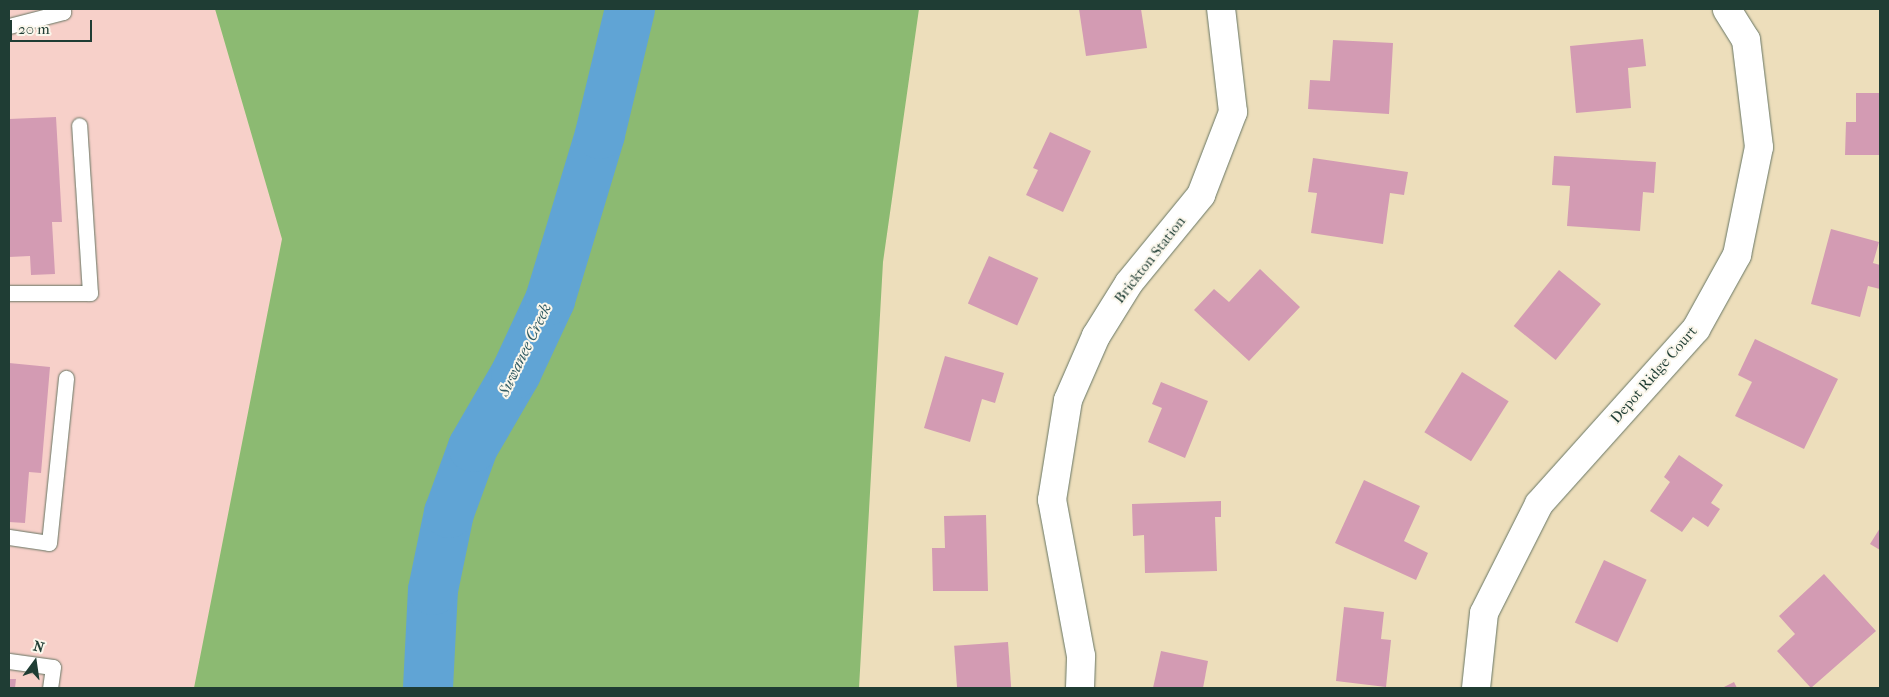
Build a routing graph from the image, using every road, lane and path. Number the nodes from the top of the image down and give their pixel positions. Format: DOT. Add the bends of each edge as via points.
graph roads {
  1 [pos="61,9"];
  2 [pos="1221,9"];
  3 [pos="1727,9"];
  4 [pos="9,26"];
  5 [pos="78,124"];
  6 [pos="9,293"];
  7 [pos="66,378"];
  8 [pos="9,537"];
  9 [pos="9,661"];
  10 [pos="50,688"];
  11 [pos="1080,688"];
  12 [pos="1476,688"];
  1 -- 4 [label="lane" via="63,12"];
  2 -- 11 [label="street, Brickton Station" via="1233,112 1205,186 1129,283 1096,336 1068,400 1052,500 1081,656"];
  3 -- 12 [label="street, Depot Ridge Court" via="1746,40 1759,147 1737,255 1696,329 1539,504 1484,613"];
  5 -- 6 [label="lane" via="90,293"];
  7 -- 8 [label="lane" via="49,542"];
  9 -- 10 [label="lane" via="53,667"];
}
